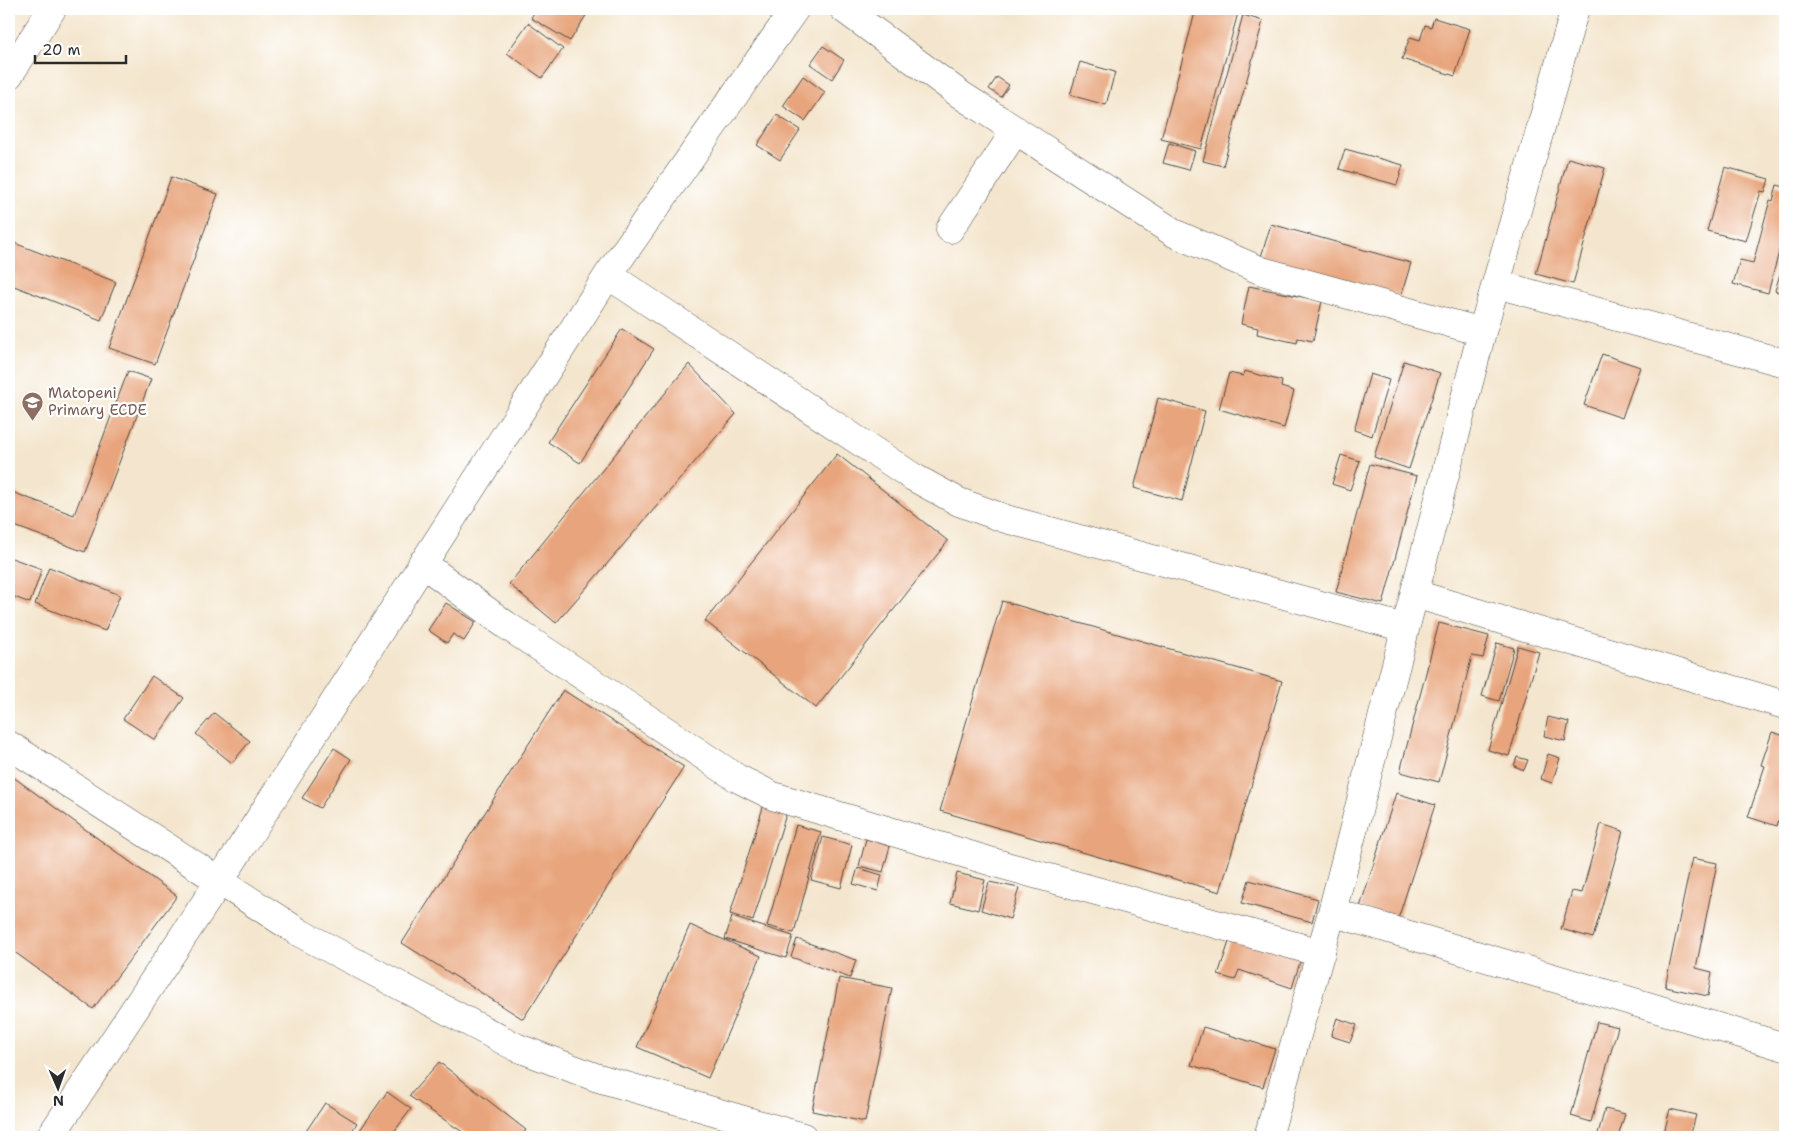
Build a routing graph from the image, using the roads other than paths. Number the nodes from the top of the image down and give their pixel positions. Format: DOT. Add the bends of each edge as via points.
graph roads {
  1 [pos="52,9"];
  2 [pos="795,9"];
  3 [pos="844,9"];
  4 [pos="1566,11"];
  5 [pos="9,75"];
  6 [pos="1016,130"];
  7 [pos="950,229"];
  8 [pos="608,275"];
  9 [pos="1496,284"];
  10 [pos="1482,332"];
  11 [pos="1785,362"];
  12 [pos="422,563"];
  13 [pos="1415,594"];
  14 [pos="1405,628"];
  15 [pos="1785,705"];
  16 [pos="9,745"];
  17 [pos="219,882"];
  18 [pos="1332,912"];
  19 [pos="1321,953"];
  20 [pos="1785,1047"];
  21 [pos="50,1137"];
  22 [pos="803,1137"];
  23 [pos="1268,1137"];
  1 -- 5 [label="street"];
  2 -- 8 [label="street"];
  3 -- 6 [label="street" via="961,95"];
  4 -- 9 [label="street"];
  6 -- 7 [label="street"];
  6 -- 10 [label="street" via="1176,234 1262,271"];
  8 -- 12 [label="street"];
  8 -- 14 [label="street" via="913,477 959,502 1006,519"];
  9 -- 10 [label="street"];
  9 -- 11 [label="street"];
  10 -- 13 [label="street"];
  12 -- 17 [label="street"];
  12 -- 19 [label="street" via="506,625 737,778 764,792 820,812 996,864"];
  13 -- 14 [label="street"];
  13 -- 15 [label="street"];
  14 -- 18 [label="street"];
  16 -- 17 [label="street"];
  17 -- 21 [label="street"];
  17 -- 22 [label="street" via="300,933 516,1047 595,1077"];
  18 -- 19 [label="street"];
  18 -- 20 [label="street"];
  19 -- 23 [label="street"];
}
